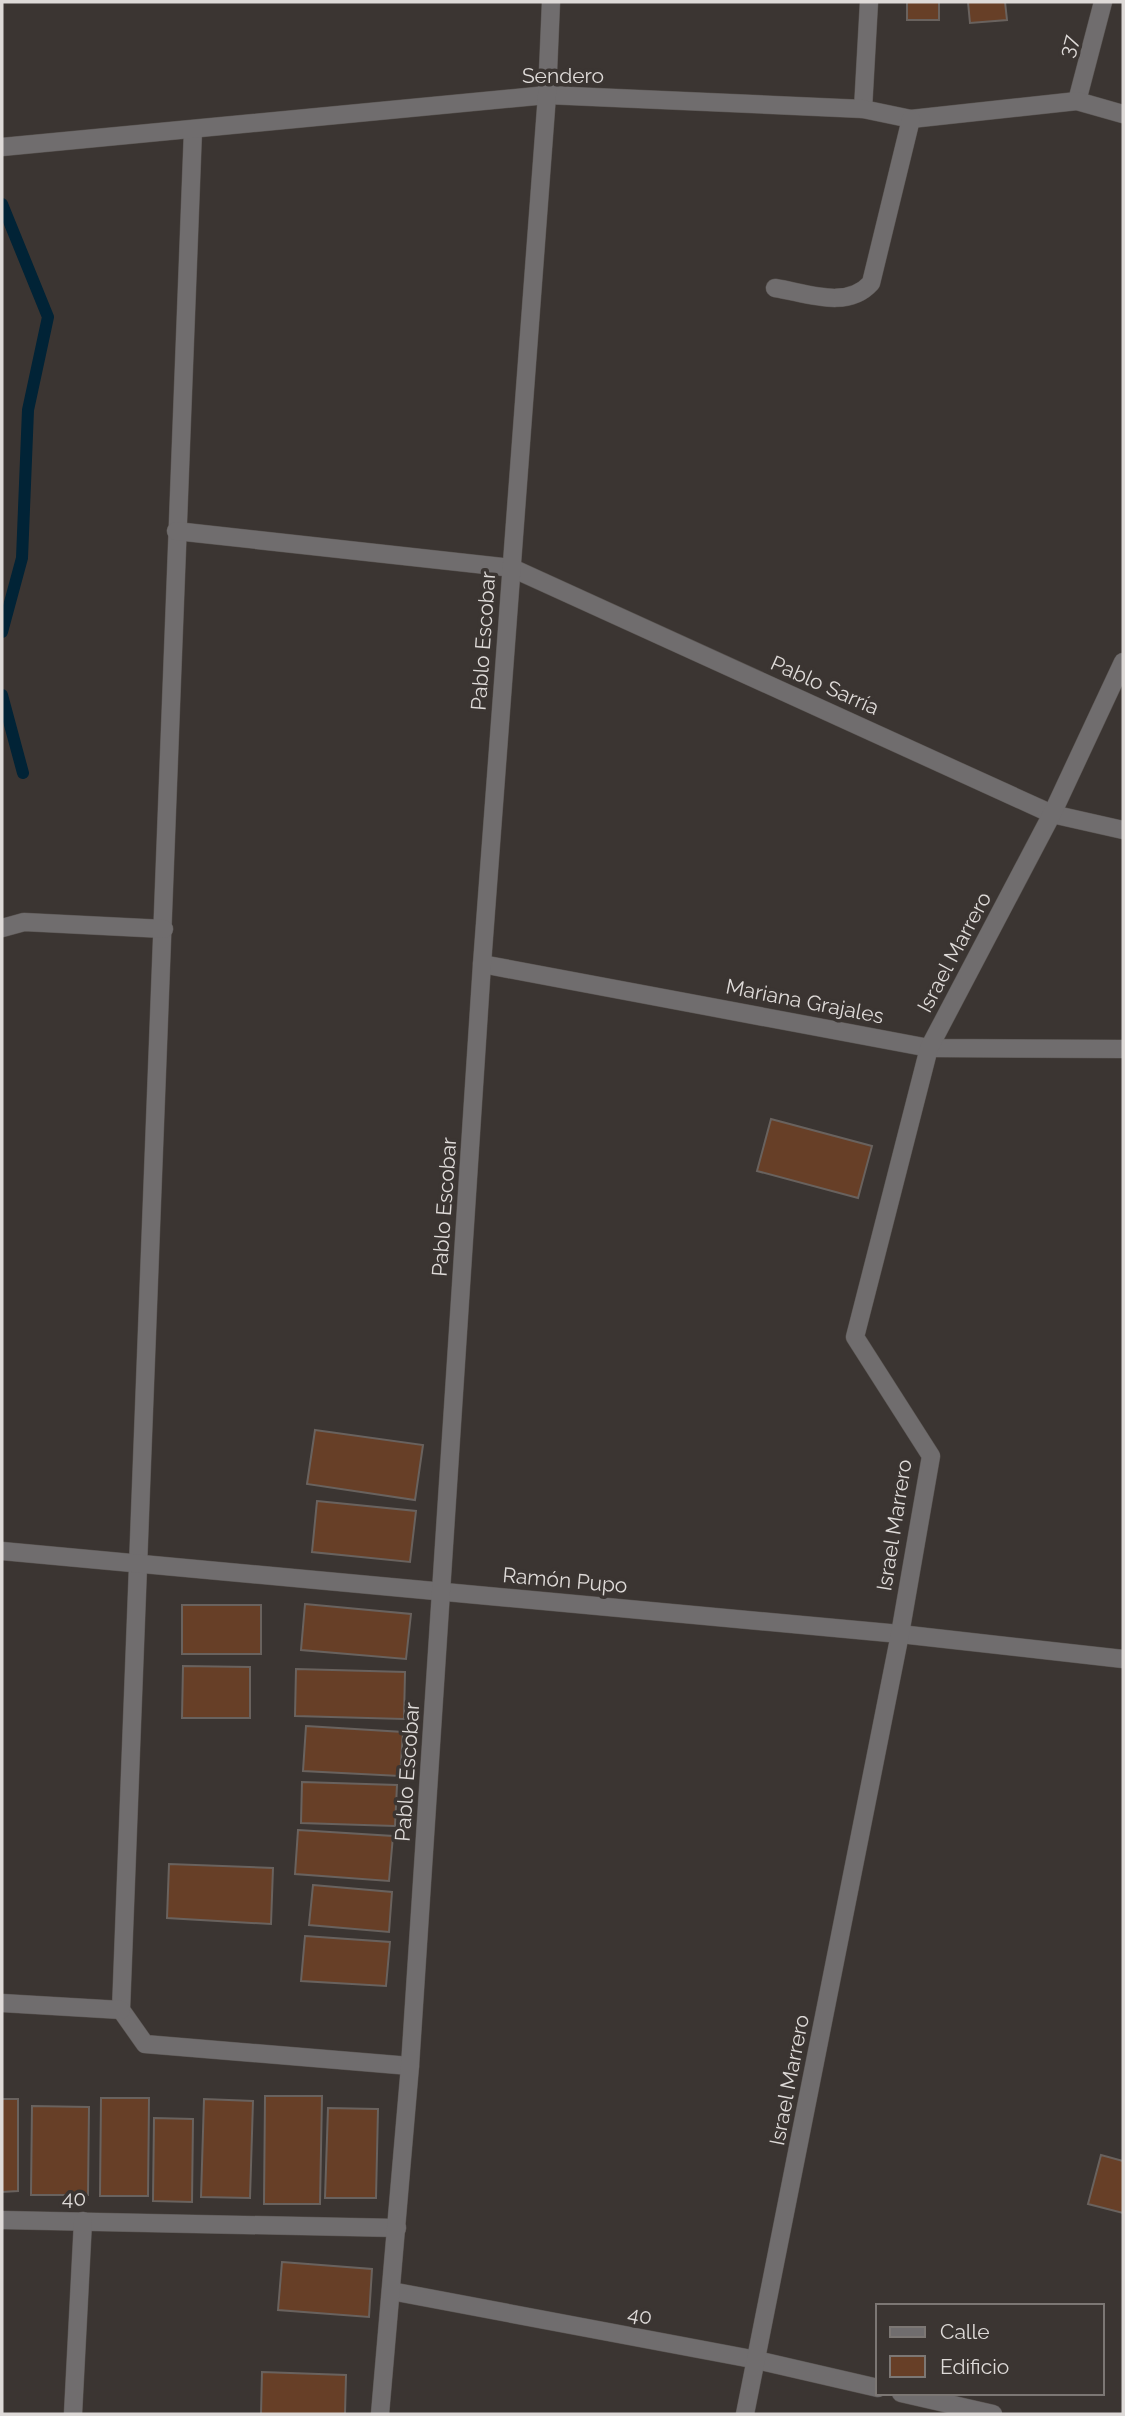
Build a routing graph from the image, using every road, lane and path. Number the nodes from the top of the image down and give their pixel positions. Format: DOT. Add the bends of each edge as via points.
graph roads {
  1 [pos="551,2"];
  2 [pos="869,2"];
  3 [pos="1102,2"];
  4 [pos="547,95"];
  5 [pos="1077,101"];
  6 [pos="863,109"];
  7 [pos="1123,114"];
  8 [pos="911,119"];
  9 [pos="193,130"];
  10 [pos="2,147"];
  11 [pos="775,288"];
  12 [pos="176,531"];
  13 [pos="512,568"];
  14 [pos="1123,662"];
  15 [pos="1052,814"];
  16 [pos="1123,830"];
  17 [pos="2,928"];
  18 [pos="164,929"];
  19 [pos="482,964"];
  20 [pos="929,1048"];
  21 [pos="1123,1049"];
  22 [pos="2,1551"];
  23 [pos="139,1562"];
  24 [pos="442,1591"];
  25 [pos="900,1634"];
  26 [pos="1123,1659"];
  27 [pos="2,2003"];
  28 [pos="121,2010"];
  29 [pos="410,2066"];
  30 [pos="2,2220"];
  31 [pos="83,2221"];
  32 [pos="397,2228"];
  33 [pos="391,2291"];
  34 [pos="757,2360"];
  35 [pos="876,2388"];
  36 [pos="910,2395"];
  37 [pos="73,2414"];
  38 [pos="380,2414"];
  39 [pos="745,2414"];
  40 [pos="993,2414"];
  1 -- 4 [label="street, Pablo Escobar"];
  2 -- 6 [label="street"];
  3 -- 5 [label="street, 37"];
  4 -- 6 [label="street, Sendero"];
  4 -- 9 [label="street, Sendero"];
  4 -- 13 [label="street, Pablo Escobar"];
  5 -- 7 [label="street, Sendero"];
  5 -- 8 [label="street, Sendero"];
  6 -- 8 [label="street, Sendero"];
  8 -- 11 [label="street" via="871,283 861,295 845,300"];
  9 -- 10 [label="street, Sendero"];
  9 -- 12 [label="street"];
  12 -- 13 [label="street, Pablo Sarría"];
  12 -- 18 [label="street"];
  13 -- 15 [label="street, Pablo Sarría"];
  13 -- 19 [label="street, Pablo Escobar"];
  14 -- 15 [label="street, Israel Marrero"];
  15 -- 16 [label="street, Pablo Sarría"];
  15 -- 20 [label="street, Israel Marrero"];
  17 -- 18 [label="street" via="24,922"];
  18 -- 23 [label="street"];
  19 -- 20 [label="street, Mariana Grajales"];
  19 -- 24 [label="street, Pablo Escobar"];
  20 -- 21 [label="street, Mariana Grajales"];
  20 -- 25 [label="street, Israel Marrero" via="855,1337 931,1456"];
  22 -- 23 [label="street, Ramón Pupo"];
  23 -- 24 [label="street, Ramón Pupo"];
  23 -- 28 [label="street"];
  24 -- 25 [label="street, Ramón Pupo"];
  24 -- 29 [label="street, Pablo Escobar"];
  25 -- 26 [label="street, Ramón Pupo"];
  25 -- 34 [label="street, Israel Marrero"];
  27 -- 28 [label="street"];
  28 -- 29 [label="street" via="145,2045"];
  29 -- 32 [label="street, Pablo Escobar"];
  30 -- 31 [label="street, 40"];
  31 -- 32 [label="street, 40"];
  31 -- 37 [label="street"];
  32 -- 33 [label="street, Pablo Escobar"];
  33 -- 34 [label="street, 40"];
  33 -- 38 [label="street, Pablo Escobar"];
  34 -- 35 [label="street, 40"];
  34 -- 39 [label="street, Israel Marrero"];
  36 -- 40 [label="street"];
}
